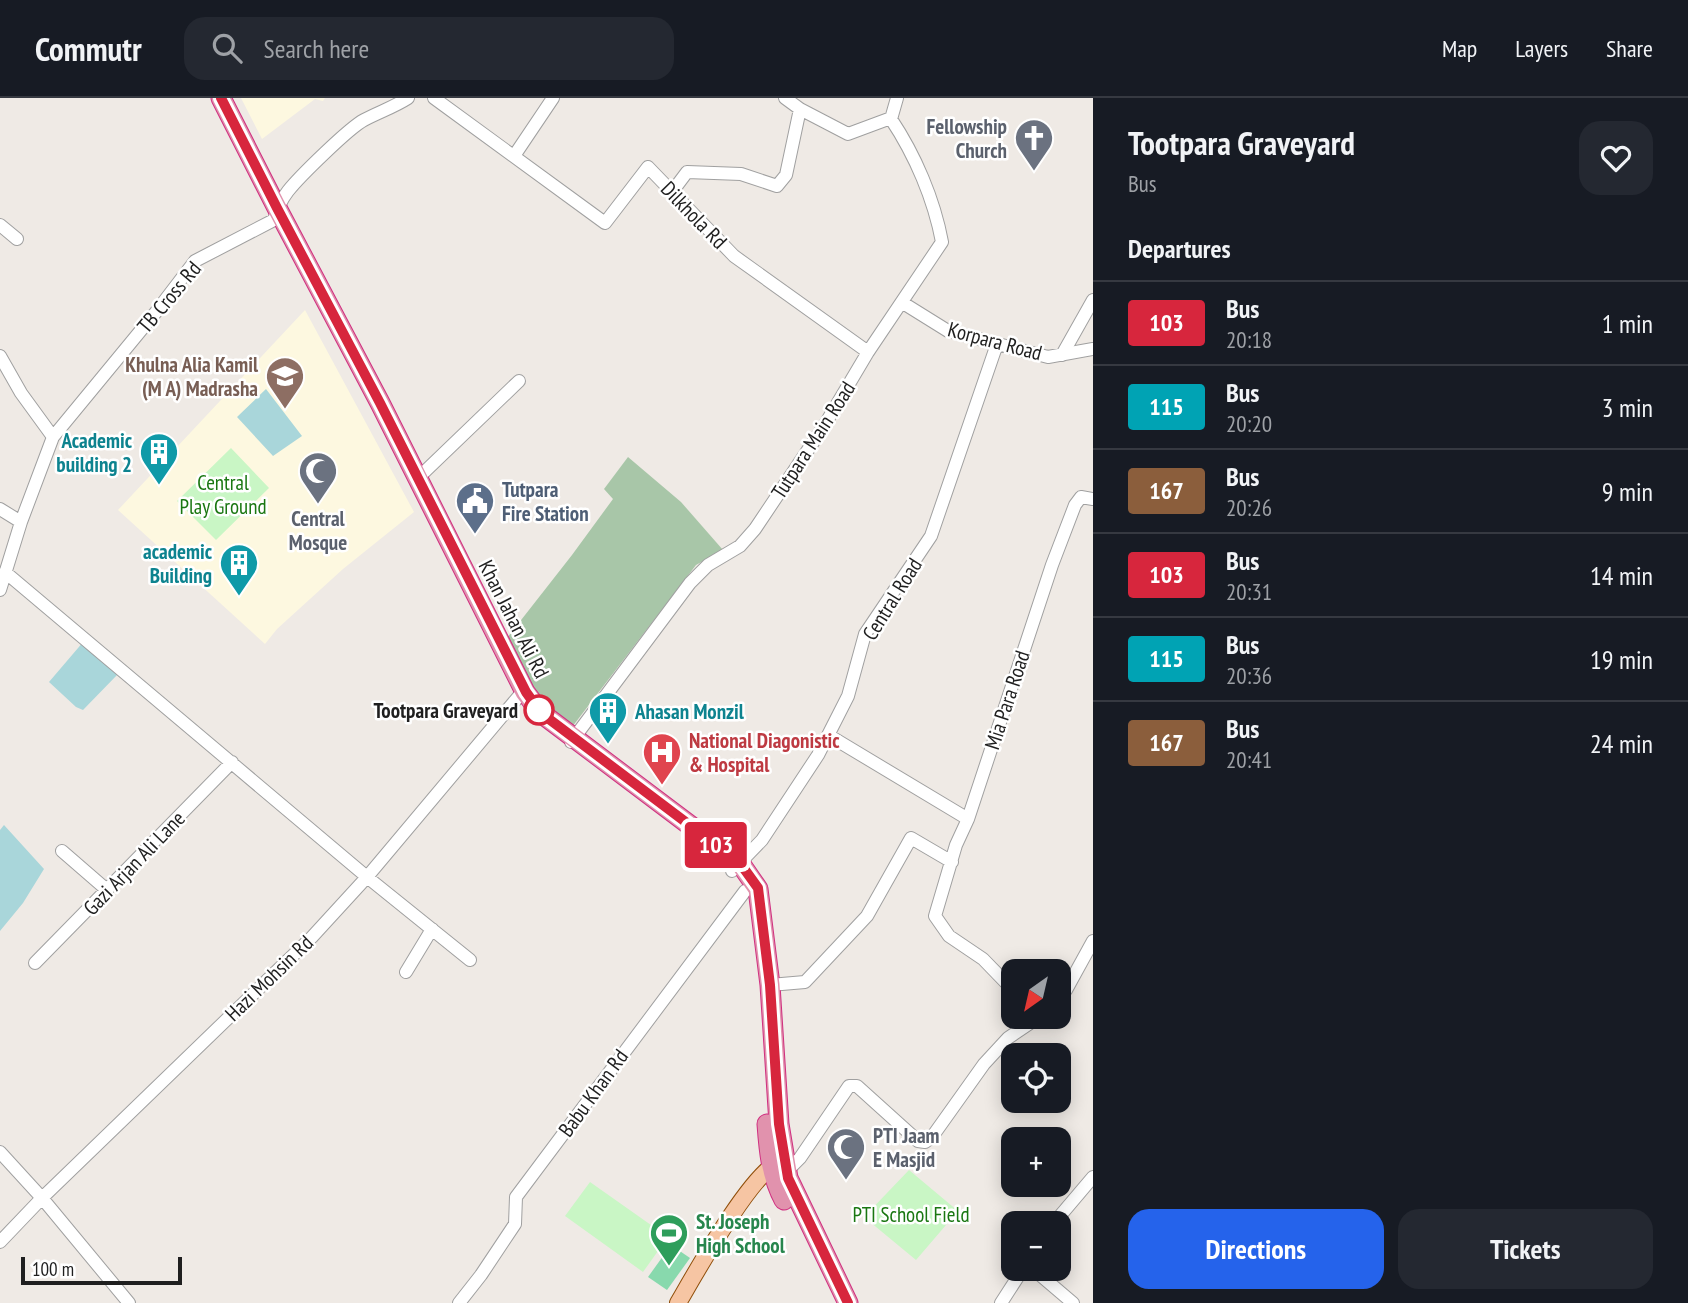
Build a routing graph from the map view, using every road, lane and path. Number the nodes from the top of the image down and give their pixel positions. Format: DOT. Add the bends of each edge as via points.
graph roads {
  1 [pos="211,98"];
  2 [pos="221,98"];
  3 [pos="408,98"];
  4 [pos="434,98"];
  5 [pos="553,98"];
  6 [pos="786,98"];
  7 [pos="897,98"];
  8 [pos="800,109"];
  9 [pos="891,118"];
  10 [pos="514,156"];
  11 [pos="672,192"];
  12 [pos="276,214"];
  13 [pos="0,225"];
  14 [pos="17,239"];
  15 [pos="1093,300"];
  16 [pos="902,303"];
  17 [pos="997,344"];
  18 [pos="1093,349"];
  19 [pos="868,352"];
  20 [pos="1062,355"];
  21 [pos="0,356"];
  22 [pos="519,382"];
  23 [pos="53,437"];
  24 [pos="417,479"];
  25 [pos="1093,499"];
  26 [pos="0,509"];
  27 [pos="21,522"];
  28 [pos="5,572"];
  29 [pos="0,590"];
  30 [pos="519,696"];
  31 [pos="828,735"];
  32 [pos="571,742"];
  33 [pos="232,762"];
  34 [pos="968,819"];
  35 [pos="62,852"];
  36 [pos="952,862"];
  37 [pos="736,867"];
  38 [pos="367,877"];
  39 [pos="107,890"];
  40 [pos="745,891"];
  41 [pos="432,929"];
  42 [pos="1093,940"];
  43 [pos="470,960"];
  44 [pos="35,963"];
  45 [pos="406,972"];
  46 [pos="1001,977"];
  47 [pos="1071,981"];
  48 [pos="770,985"];
  49 [pos="1021,1029"];
  50 [pos="0,1152"];
  51 [pos="780,1166"];
  52 [pos="1093,1177"];
  53 [pos="42,1198"];
  54 [pos="1064,1211"];
  55 [pos="0,1242"];
  56 [pos="1015,1281"];
  57 [pos="1047,1281"];
  58 [pos="129,1303"];
  59 [pos="459,1303"];
  60 [pos="678,1303"];
  61 [pos="838,1303"];
  62 [pos="848,1303"];
  63 [pos="1001,1303"];
  64 [pos="1073,1303"];
  1 -- 12 [label="highway, Khan Jahan Ali Rd"];
  2 -- 12 [label="highway, Khan Jahan Ali Rd"];
  3 -- 12 [label="street" via="362,121 289,190"];
  4 -- 10 [label="street, Dilkhola Rd"];
  5 -- 10 [label="street"];
  6 -- 8 [label="street"];
  7 -- 9 [label="street"];
  8 -- 9 [label="street" via="848,134"];
  8 -- 11 [label="street" via="786,175 777,186 741,174 687,172"];
  9 -- 16 [label="street, Tutpara Main Road" via="937,214 942,242"];
  10 -- 11 [label="street, Dilkhola Rd" via="605,223 648,167"];
  11 -- 19 [label="street, Dilkhola Rd" via="734,257"];
  12 -- 23 [label="street, TB Cross Rd" via="195,261"];
  12 -- 24 [label="highway, Khan Jahan Ali Rd"];
  12 -- 30 [label="highway, Khan Jahan Ali Rd"];
  13 -- 14 [label="street"];
  15 -- 20 [label="street"];
  16 -- 17 [label="street, Korpara Road" via="948,331"];
  16 -- 19 [label="street, Tutpara Main Road"];
  17 -- 20 [label="street, Korpara Road" via="1048,357"];
  17 -- 31 [label="street, Central Road" via="931,536 866,634 848,696"];
  18 -- 20 [label="street, Korpara Road"];
  19 -- 32 [label="street, Tutpara Main Road" via="755,529 740,547 708,565 690,583"];
  21 -- 23 [label="street"];
  22 -- 24 [label="street"];
  23 -- 27 [label="street, TB Cross Rd"];
  24 -- 32 [label="highway, Khan Jahan Ali Rd" via="526,692"];
  25 -- 34 [label="street, Mia Para Road" via="1081,497 1075,505"];
  26 -- 27 [label="street"];
  27 -- 28 [label="street, TB Cross Rd"];
  28 -- 29 [label="street, TB Cross Rd"];
  28 -- 33 [label="street"];
  30 -- 32 [label="highway, Khan Jahan Ali Rd" via="534,718"];
  30 -- 38 [label="street, Hazi Mohsin Rd"];
  31 -- 34 [label="street"];
  31 -- 37 [label="street, Central Road" via="762,840"];
  32 -- 37 [label="highway, Khan Jahan Ali Rd"];
  33 -- 38 [label="street"];
  33 -- 39 [label="street, Gazi Arjan Ali Lane"];
  34 -- 36 [label="street, Mia Para Road"];
  35 -- 39 [label="street"];
  36 -- 46 [label="street, Mia Para Road" via="935,916 949,936 984,959"];
  36 -- 48 [label="street" via="911,838 867,916 805,982"];
  37 -- 40 [label="highway, Khan Jahan Ali Rd"];
  37 -- 48 [label="highway, Khan Jahan Ali Rd" via="758,888"];
  38 -- 41 [label="street"];
  38 -- 53 [label="street, Hazi Mohsin Rd" via="312,937"];
  39 -- 44 [label="street, Gazi Arjan Ali Lane"];
  40 -- 51 [label="highway, Khan Jahan Ali Rd"];
  40 -- 59 [label="street, Babu Khan Rd" via="516,1197 515,1224"];
  41 -- 43 [label="street"];
  41 -- 45 [label="street"];
  42 -- 47 [label="street"];
  48 -- 51 [label="highway, Khan Jahan Ali Rd"];
  49 -- 51 [label="street" via="984,1064 925,1142 918,1141 856,1086 849,1086 800,1158"];
  50 -- 53 [label="street"];
  51 -- 60 [label="main road" via="725,1226"];
  51 -- 61 [label="highway, Khan Jahan Ali Rd" via="775,1183"];
  51 -- 62 [label="highway, Khan Jahan Ali Rd"];
  52 -- 54 [label="street"];
  53 -- 55 [label="street, Hazi Mohsin Rd"];
  53 -- 58 [label="street"];
  56 -- 63 [label="street"];
  57 -- 64 [label="street"];
}
